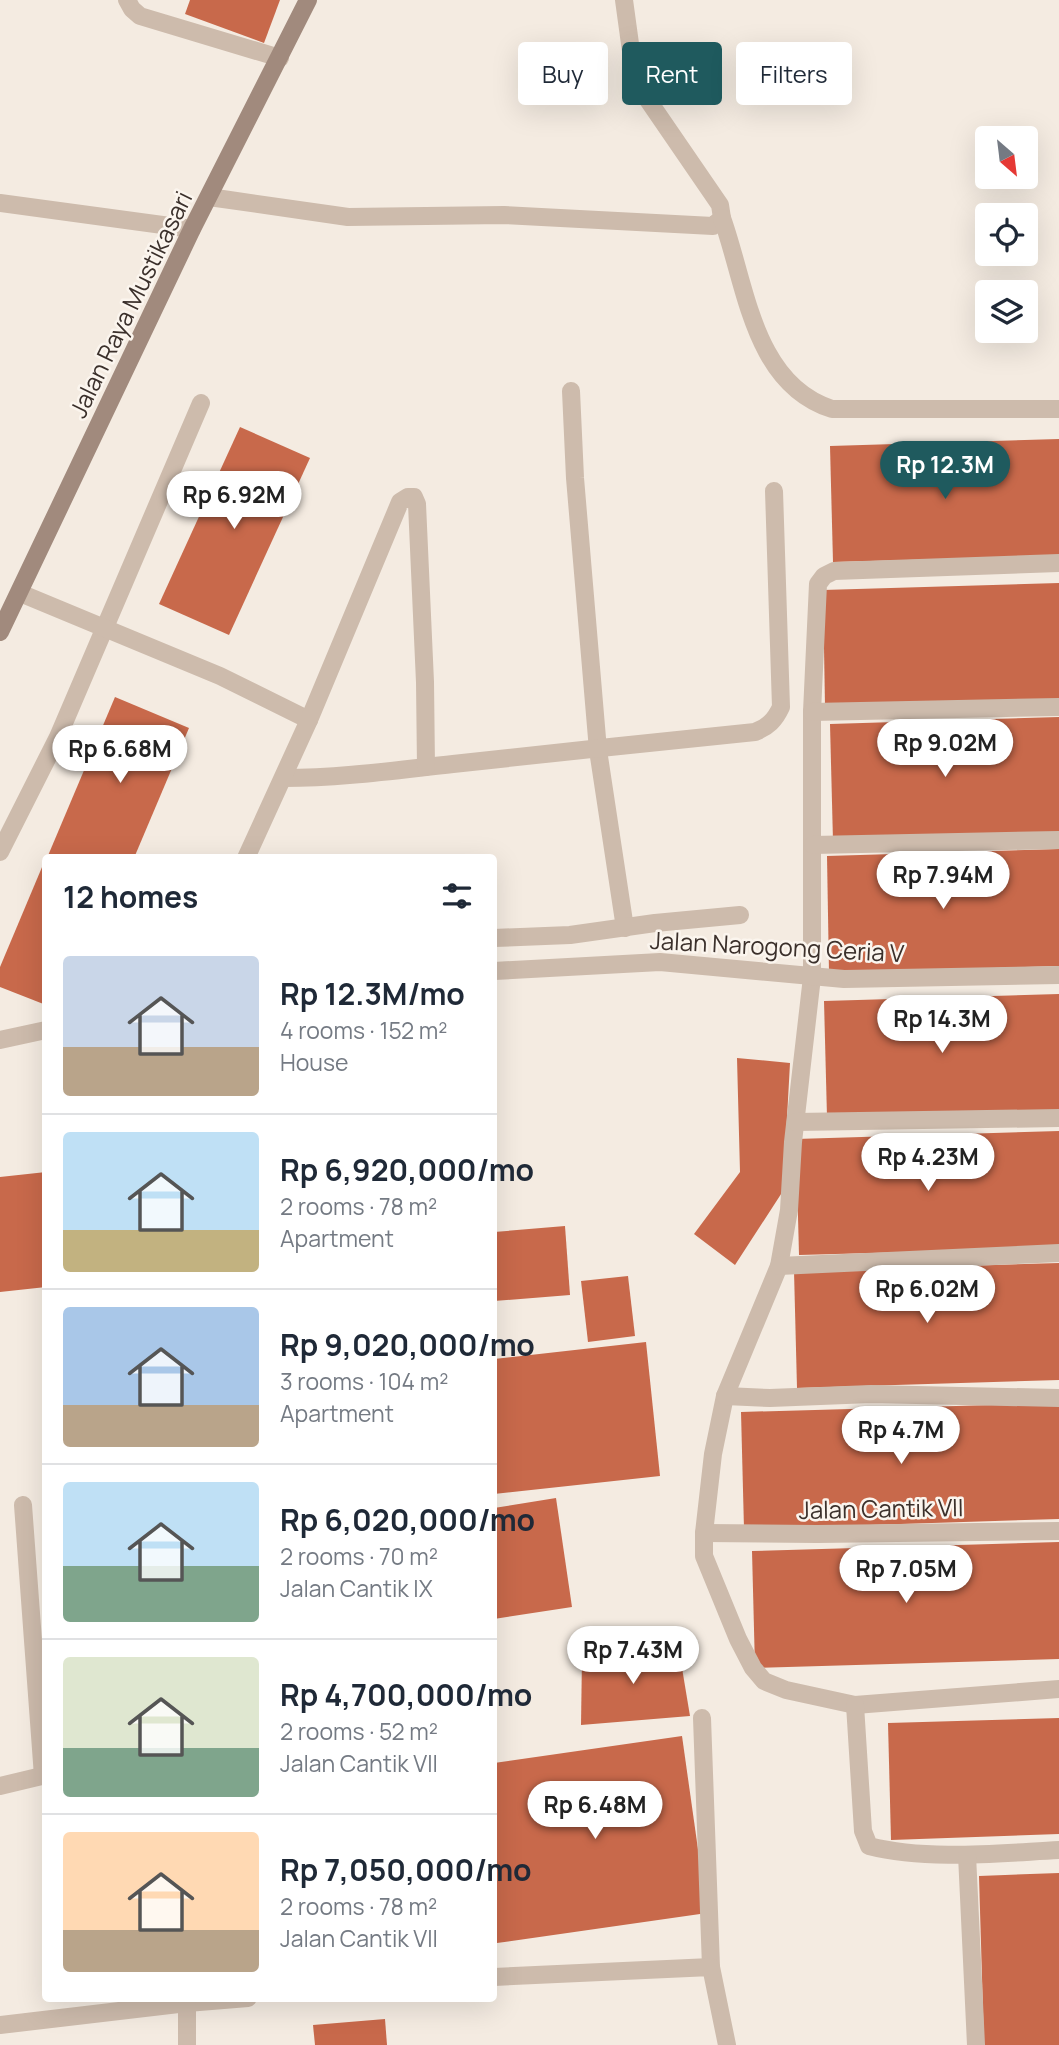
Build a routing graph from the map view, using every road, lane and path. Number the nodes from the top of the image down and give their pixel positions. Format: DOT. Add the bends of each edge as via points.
graph roads {
  1 [pos="127,0"];
  2 [pos="308,0"];
  3 [pos="624,0"];
  4 [pos="280,58"];
  5 [pos="209,197"];
  6 [pos="0,203"];
  7 [pos="722,218"];
  8 [pos="192,229"];
  9 [pos="571,391"];
  10 [pos="201,403"];
  11 [pos="1059,409"];
  12 [pos="774,491"];
  13 [pos="1059,563"];
  14 [pos="20,593"];
  15 [pos="104,628"];
  16 [pos="0,632"];
  17 [pos="1059,707"];
  18 [pos="812,712"];
  19 [pos="309,720"];
  20 [pos="598,750"];
  21 [pos="426,768"];
  22 [pos="284,778"];
  23 [pos="1059,840"];
  24 [pos="813,845"];
  25 [pos="0,852"];
  26 [pos="248,854"];
  27 [pos="740,915"];
  28 [pos="625,928"];
  29 [pos="497,938"];
  30 [pos="497,971"];
  31 [pos="1059,975"];
  32 [pos="812,977"];
  33 [pos="42,1031"];
  34 [pos="0,1040"];
  35 [pos="1059,1118"];
  36 [pos="796,1122"];
  37 [pos="1059,1252"];
  38 [pos="779,1266"];
  39 [pos="725,1396"];
  40 [pos="1059,1398"];
  41 [pos="23,1505"];
  42 [pos="1059,1531"];
  43 [pos="704,1533"];
  44 [pos="1059,1689"];
  45 [pos="855,1705"];
  46 [pos="702,1718"];
  47 [pos="42,1749"];
  48 [pos="42,1776"];
  49 [pos="0,1786"];
  50 [pos="1059,1850"];
  51 [pos="967,1855"];
  52 [pos="711,1966"];
  53 [pos="497,1977"];
  54 [pos="199,2002"];
  55 [pos="187,2003"];
  56 [pos="0,2025"];
  57 [pos="187,2045"];
  58 [pos="727,2045"];
  59 [pos="976,2045"];
  1 -- 4 [label="street" via="140,16"];
  2 -- 4 [label="main road, Jalan Raya Mustikasari"];
  3 -- 7 [label="street" via="631,51 648,100 720,205"];
  4 -- 5 [label="main road, Jalan Raya Mustikasari"];
  5 -- 7 [label="street" via="348,217 504,215 713,226"];
  5 -- 8 [label="main road, Jalan Raya Mustikasari"];
  6 -- 8 [label="street"];
  7 -- 11 [label="street" via="766,353 791,385 820,405 832,409"];
  8 -- 14 [label="main road, Jalan Raya Mustikasari"];
  9 -- 20 [label="street"];
  10 -- 15 [label="street"];
  12 -- 20 [label="street" via="778,715 755,732"];
  13 -- 18 [label="street" via="828,573 818,584"];
  14 -- 15 [label="street"];
  14 -- 16 [label="main road, Jalan Raya Mustikasari"];
  15 -- 19 [label="street" via="220,676"];
  15 -- 25 [label="street" via="58,737"];
  17 -- 18 [label="street"];
  18 -- 24 [label="street"];
  19 -- 21 [label="street" via="400,502 414,498"];
  19 -- 22 [label="street"];
  20 -- 21 [label="street"];
  20 -- 28 [label="street"];
  21 -- 22 [label="street"];
  22 -- 26 [label="street"];
  23 -- 24 [label="street"];
  24 -- 32 [label="street"];
  27 -- 28 [label="street"];
  28 -- 29 [label="street"];
  30 -- 32 [label="street, Jalan Narogong Ceria V" via="660,962"];
  31 -- 32 [label="street, Jalan Narogong Ceria V"];
  32 -- 36 [label="street"];
  33 -- 34 [label="street"];
  35 -- 36 [label="street"];
  36 -- 38 [label="street"];
  37 -- 38 [label="street"];
  38 -- 39 [label="street"];
  39 -- 40 [label="street"];
  39 -- 43 [label="street"];
  41 -- 47 [label="street"];
  42 -- 43 [label="street, Jalan Cantik VII"];
  43 -- 45 [label="street" via="704,1556 738,1639 764,1681"];
  44 -- 45 [label="street"];
  45 -- 51 [label="street" via="863,1831 869,1846 885,1851"];
  46 -- 52 [label="street"];
  48 -- 49 [label="street"];
  50 -- 51 [label="street"];
  51 -- 59 [label="street"];
  52 -- 53 [label="street"];
  52 -- 58 [label="street"];
  54 -- 55 [label="street"];
  55 -- 56 [label="street"];
  55 -- 57 [label="street"];
}
